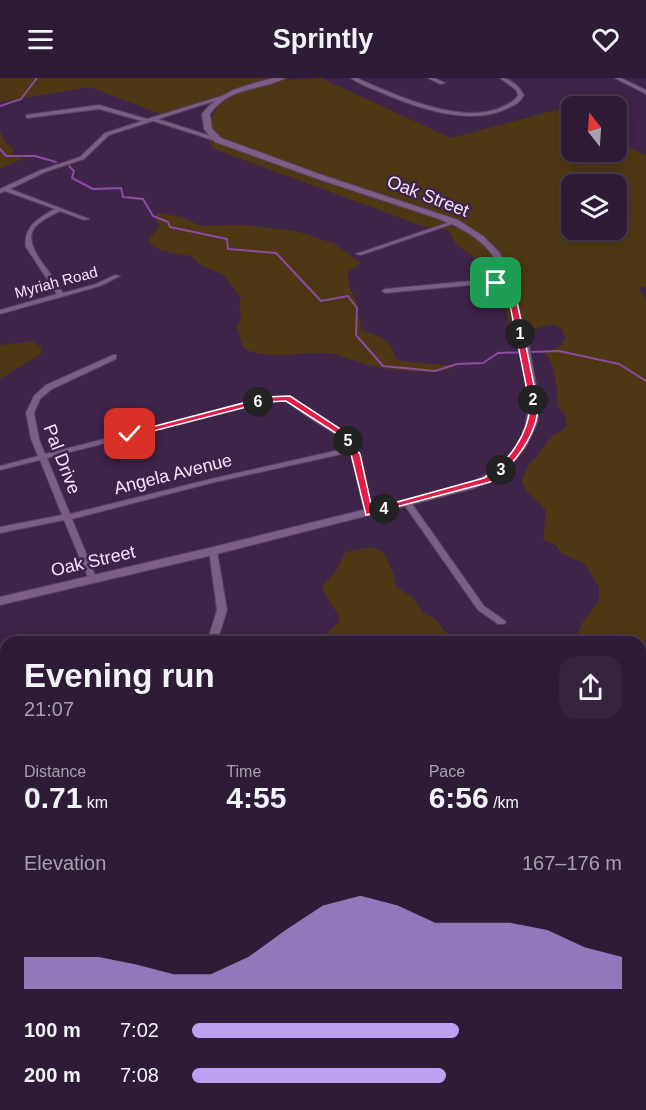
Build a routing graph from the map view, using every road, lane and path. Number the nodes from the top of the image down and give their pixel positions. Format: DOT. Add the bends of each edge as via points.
graph roads {
  1 [pos="282,78"];
  2 [pos="353,78"];
  3 [pos="430,78"];
  4 [pos="502,78"];
  5 [pos="617,78"];
  6 [pos="435,86"];
  7 [pos="644,90"];
  8 [pos="224,97"];
  9 [pos="28,116"];
  10 [pos="153,118"];
  11 [pos="146,120"];
  12 [pos="218,140"];
  13 [pos="3,190"];
  14 [pos="60,209"];
  15 [pos="86,219"];
  16 [pos="455,222"];
  17 [pos="359,254"];
  18 [pos="117,276"];
  19 [pos="509,282"];
  20 [pos="385,291"];
  21 [pos="61,295"];
  22 [pos="0,312"];
  23 [pos="113,357"];
  24 [pos="353,449"];
  25 [pos="43,456"];
  26 [pos="0,468"];
  27 [pos="407,503"];
  28 [pos="369,513"];
  29 [pos="68,517"];
  30 [pos="0,530"];
  31 [pos="213,551"];
  32 [pos="93,580"];
  33 [pos="0,601"];
  34 [pos="501,622"];
  35 [pos="214,636"];
  1 -- 8 [label="street"];
  2 -- 4 [label="street" via="402,100 472,114 500,110 519,101 519,91"];
  3 -- 6 [label="street" via="442,83"];
  5 -- 7 [label="street"];
  8 -- 10 [label="street"];
  8 -- 12 [label="street" via="206,114 208,129"];
  9 -- 11 [label="street" via="99,107"];
  10 -- 11 [label="street"];
  10 -- 12 [label="street"];
  11 -- 13 [label="street" via="107,134 78,160"];
  12 -- 16 [label="street, Oak Street"];
  13 -- 14 [label="street"];
  14 -- 15 [label="street"];
  14 -- 21 [label="street" via="34,226 28,241"];
  16 -- 17 [label="street"];
  16 -- 19 [label="street, Oak Street" via="493,250"];
  18 -- 21 [label="street, Myriah Road" via="106,283"];
  19 -- 20 [label="street"];
  19 -- 27 [label="street, Oak Street" via="534,405 529,432 500,471 487,480"];
  21 -- 22 [label="street, Myriah Road"];
  23 -- 25 [label="street, Pal Drive" via="58,382 37,398 30,419"];
  24 -- 25 [label="street" via="339,432 284,398"];
  24 -- 28 [label="street"];
  24 -- 29 [label="street, Angela Avenue"];
  25 -- 26 [label="street"];
  25 -- 29 [label="street, Pal Drive"];
  27 -- 28 [label="street, Oak Street"];
  27 -- 34 [label="street" via="481,608"];
  28 -- 31 [label="street, Oak Street"];
  29 -- 30 [label="street, Angela Avenue"];
  29 -- 32 [label="street, Pal Drive"];
  31 -- 32 [label="street, Oak Street"];
  31 -- 35 [label="street" via="222,610"];
  32 -- 33 [label="street, Oak Street"];
}
